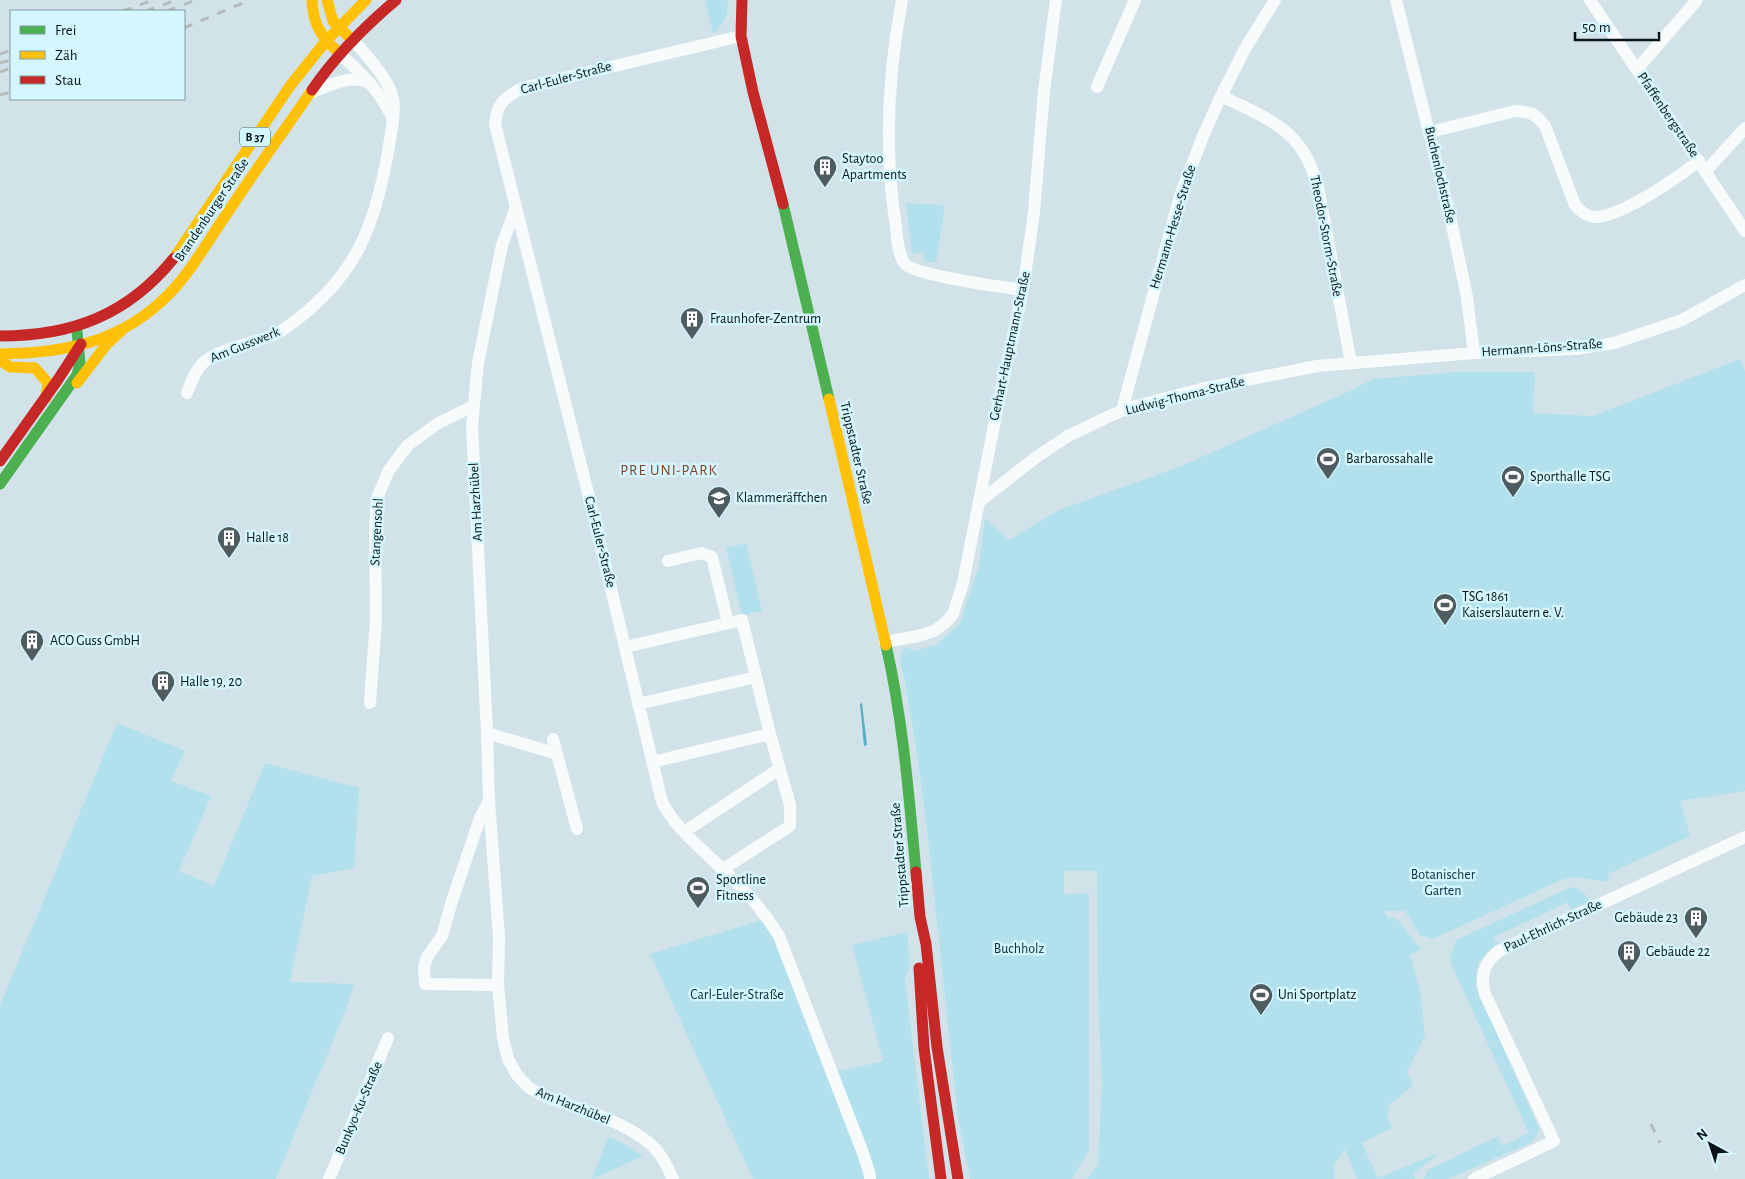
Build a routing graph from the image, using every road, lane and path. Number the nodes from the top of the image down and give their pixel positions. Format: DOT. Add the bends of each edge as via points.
graph roads {
  1 [pos="312,0"];
  2 [pos="327,0"];
  3 [pos="366,0"];
  4 [pos="396,0"];
  5 [pos="742,0"];
  6 [pos="902,0"];
  7 [pos="1056,0"];
  8 [pos="1135,0"];
  9 [pos="1275,0"];
  10 [pos="1396,0"];
  11 [pos="1590,0"];
  12 [pos="1697,0"];
  13 [pos="338,28"];
  14 [pos="741,36"];
  15 [pos="353,40"];
  16 [pos="326,42"];
  17 [pos="340,54"];
  18 [pos="1637,69"];
  19 [pos="1097,87"];
  20 [pos="375,88"];
  21 [pos="310,93"];
  22 [pos="1221,96"];
  23 [pos="392,118"];
  24 [pos="1745,128"];
  25 [pos="1430,132"];
  26 [pos="1702,166"];
  27 [pos="516,207"];
  28 [pos="1745,231"];
  29 [pos="1745,285"];
  30 [pos="1023,290"];
  31 [pos="103,317"];
  32 [pos="77,328"];
  33 [pos="121,331"];
  34 [pos="0,336"];
  35 [pos="79,346"];
  36 [pos="1474,353"];
  37 [pos="0,354"];
  38 [pos="1416,357"];
  39 [pos="0,360"];
  40 [pos="1351,363"];
  41 [pos="187,393"];
  42 [pos="46,398"];
  43 [pos="473,406"];
  44 [pos="55,408"];
  45 [pos="1122,410"];
  46 [pos="0,461"];
  47 [pos="0,484"];
  48 [pos="979,502"];
  49 [pos="668,561"];
  50 [pos="728,623"];
  51 [pos="885,642"];
  52 [pos="625,647"];
  53 [pos="756,677"];
  54 [pos="370,703"];
  55 [pos="638,704"];
  56 [pos="488,733"];
  57 [pos="770,734"];
  58 [pos="553,738"];
  59 [pos="557,754"];
  60 [pos="652,762"];
  61 [pos="779,769"];
  62 [pos="489,801"];
  63 [pos="577,829"];
  64 [pos="684,832"];
  65 [pos="1745,837"];
  66 [pos="723,869"];
  67 [pos="920,917"];
  68 [pos="498,985"];
  69 [pos="388,1038"];
  70 [pos="329,1179"];
  71 [pos="673,1179"];
  72 [pos="870,1179"];
  73 [pos="941,1179"];
  74 [pos="958,1179"];
  75 [pos="1474,1179"];
  1 -- 16 [label="main road" via="315,23"];
  2 -- 13 [label="main road"];
  3 -- 13 [label="main road, Brandenburger Straße / B 37"];
  4 -- 15 [label="main road, Brandenburger Straße / B 37"];
  5 -- 14 [label="main road, Trippstadter Straße"];
  6 -- 30 [label="street" via="893,52 889,106 892,208 905,263 939,276"];
  7 -- 30 [label="street, Gerhart-Hauptmann-Straße"];
  8 -- 19 [label="street"];
  9 -- 22 [label="street, Hermann-Hesse-Straße"];
  10 -- 25 [label="street, Buchenlochstraße"];
  11 -- 18 [label="street, Pfaffenbergstraße"];
  12 -- 18 [label="street"];
  13 -- 15 [label="main road"];
  13 -- 16 [label="main road, Brandenburger Straße / B 37"];
  14 -- 27 [label="street, Carl-Euler-Straße" via="560,78 522,88 507,96 496,113 495,124"];
  14 -- 51 [label="main road, Trippstadter Straße" via="779,185"];
  15 -- 17 [label="main road, Brandenburger Straße / B 37"];
  15 -- 23 [label="street, Am Gusswerk" via="388,86 394,103"];
  16 -- 17 [label="main road"];
  16 -- 31 [label="main road, Brandenburger Straße / B 37" via="170,262 126,304"];
  17 -- 20 [label="street"];
  17 -- 21 [label="main road, Brandenburger Straße / B 37"];
  18 -- 26 [label="street, Pfaffenbergstraße"];
  20 -- 21 [label="street" via="355,79"];
  20 -- 23 [label="street"];
  21 -- 33 [label="main road, Brandenburger Straße / B 37" via="182,281 164,299"];
  22 -- 40 [label="street, Theodor-Storm-Straße" via="1277,124 1298,145 1315,173"];
  22 -- 45 [label="street, Hermann-Hesse-Straße" via="1180,196"];
  23 -- 41 [label="street, Am Gusswerk" via="374,214 345,273 324,297 285,329 203,363"];
  24 -- 26 [label="street"];
  25 -- 26 [label="street" via="1515,111 1536,115 1545,126 1575,205 1581,212 1595,217 1634,203"];
  25 -- 36 [label="street, Buchenlochstraße" via="1465,288"];
  26 -- 28 [label="street, Pfaffenbergstraße"];
  27 -- 43 [label="street, Am Harzhübel" via="497,267"];
  27 -- 52 [label="street, Carl-Euler-Straße"];
  29 -- 36 [label="street, Hermann-Löns-Straße" via="1682,320 1614,343 1576,349"];
  30 -- 48 [label="street, Gerhart-Hauptmann-Straße"];
  31 -- 32 [label="main road, Brandenburger Straße / B 37"];
  31 -- 35 [label="main road"];
  32 -- 34 [label="main road, Brandenburger Straße / B 37" via="46,334"];
  32 -- 35 [label="main road"];
  33 -- 35 [label="main road, Brandenburger Straße / B 37"];
  33 -- 44 [label="main road"];
  35 -- 37 [label="main road, Brandenburger Straße / B 37" via="32,354"];
  35 -- 42 [label="main road"];
  35 -- 44 [label="main road" via="77,375"];
  36 -- 38 [label="street, Hermann-Löns-Straße"];
  38 -- 40 [label="street, Ludwig-Thoma-Straße"];
  39 -- 42 [label="main road" via="10,367 35,368 48,383"];
  40 -- 45 [label="street, Ludwig-Thoma-Straße" via="1317,366 1201,389"];
  42 -- 46 [label="main road"];
  43 -- 54 [label="street, Stangensohl" via="437,424 408,445 389,470 377,498 376,620"];
  43 -- 56 [label="street, Am Harzhübel"];
  44 -- 47 [label="main road"];
  45 -- 48 [label="street, Ludwig-Thoma-Straße" via="1068,436"];
  48 -- 51 [label="street, Gerhart-Hauptmann-Straße" via="963,583 953,614 934,631"];
  49 -- 50 [label="street" via="701,553 712,557"];
  50 -- 52 [label="street"];
  50 -- 53 [label="street" via="742,620"];
  51 -- 67 [label="main road, Trippstadter Straße" via="900,712"];
  52 -- 55 [label="street, Carl-Euler-Straße"];
  53 -- 55 [label="street"];
  53 -- 57 [label="street"];
  55 -- 60 [label="street, Carl-Euler-Straße"];
  56 -- 59 [label="street"];
  56 -- 62 [label="street, Am Harzhübel"];
  57 -- 60 [label="street"];
  57 -- 61 [label="street"];
  58 -- 59 [label="street"];
  59 -- 63 [label="street"];
  60 -- 64 [label="street, Carl-Euler-Straße" via="662,802"];
  61 -- 64 [label="street"];
  61 -- 66 [label="street" via="790,806 790,826"];
  62 -- 68 [label="street, Am Harzhübel" via="499,937"];
  62 -- 68 [label="street, Am Harzhübel" via="480,818 442,936 427,956 424,967 425,984"];
  64 -- 66 [label="street, Carl-Euler-Straße"];
  65 -- 75 [label="street, Paul-Ehrlich-Straße" via="1499,951 1486,963 1482,978 1485,994 1554,1142"];
  66 -- 72 [label="street, Carl-Euler-Straße" via="750,896 778,936 863,1153"];
  67 -- 73 [label="main road, Trippstadter Straße" via="920,1011"];
  67 -- 74 [label="main road, Trippstadter Straße"];
  68 -- 71 [label="street, Am Harzhübel" via="503,1038 508,1059 517,1075 541,1095 631,1130 658,1152"];
  69 -- 70 [label="street, Bunkyo-Ku-Straße"];
}
